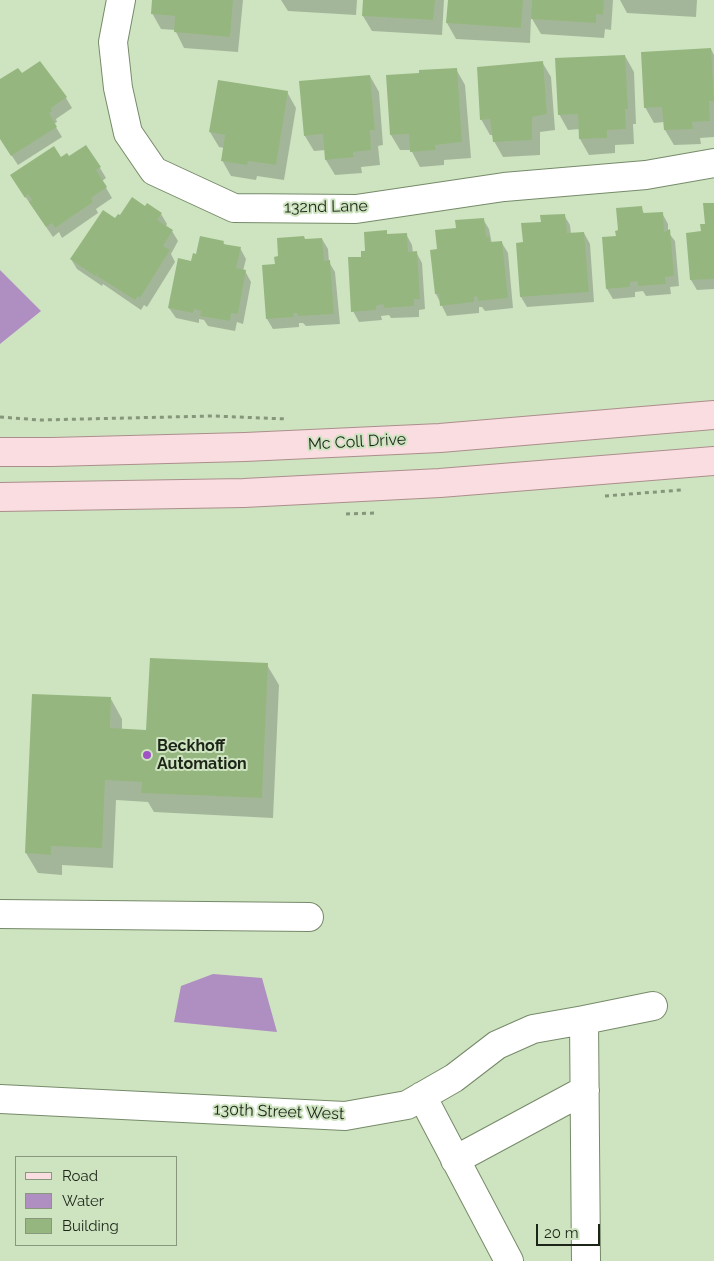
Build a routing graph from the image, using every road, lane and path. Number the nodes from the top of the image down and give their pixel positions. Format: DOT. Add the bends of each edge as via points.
graph roads {
  1 [pos="121,0"];
  2 [pos="714,163"];
  3 [pos="714,415"];
  4 [pos="0,417"];
  5 [pos="289,419"];
  6 [pos="0,452"];
  7 [pos="714,461"];
  8 [pos="0,497"];
  9 [pos="0,914"];
  10 [pos="309,917"];
  11 [pos="653,1006"];
  12 [pos="584,1020"];
  13 [pos="585,1090"];
  14 [pos="422,1096"];
  15 [pos="0,1099"];
  16 [pos="455,1160"];
  17 [pos="509,1261"];
  18 [pos="586,1261"];
  1 -- 2 [label="street, 132nd Lane" via="113,42 118,88 128,133 154,171 234,208 356,209 504,187 646,175"];
  3 -- 6 [label="main road, Mc Coll Drive" via="440,438 245,448"];
  4 -- 5 [label="path" via="40,420 213,416"];
  7 -- 8 [label="main road" via="459,481 244,493"];
  9 -- 10 [label="street"];
  11 -- 12 [label="street, 130th Street West"];
  12 -- 13 [label="street"];
  12 -- 14 [label="street, 130th Street West" via="533,1029 506,1041"];
  13 -- 16 [label="street"];
  13 -- 18 [label="street"];
  14 -- 15 [label="street, 130th Street West" via="407,1105 345,1116"];
  14 -- 16 [label="street"];
  16 -- 17 [label="street"];
}
